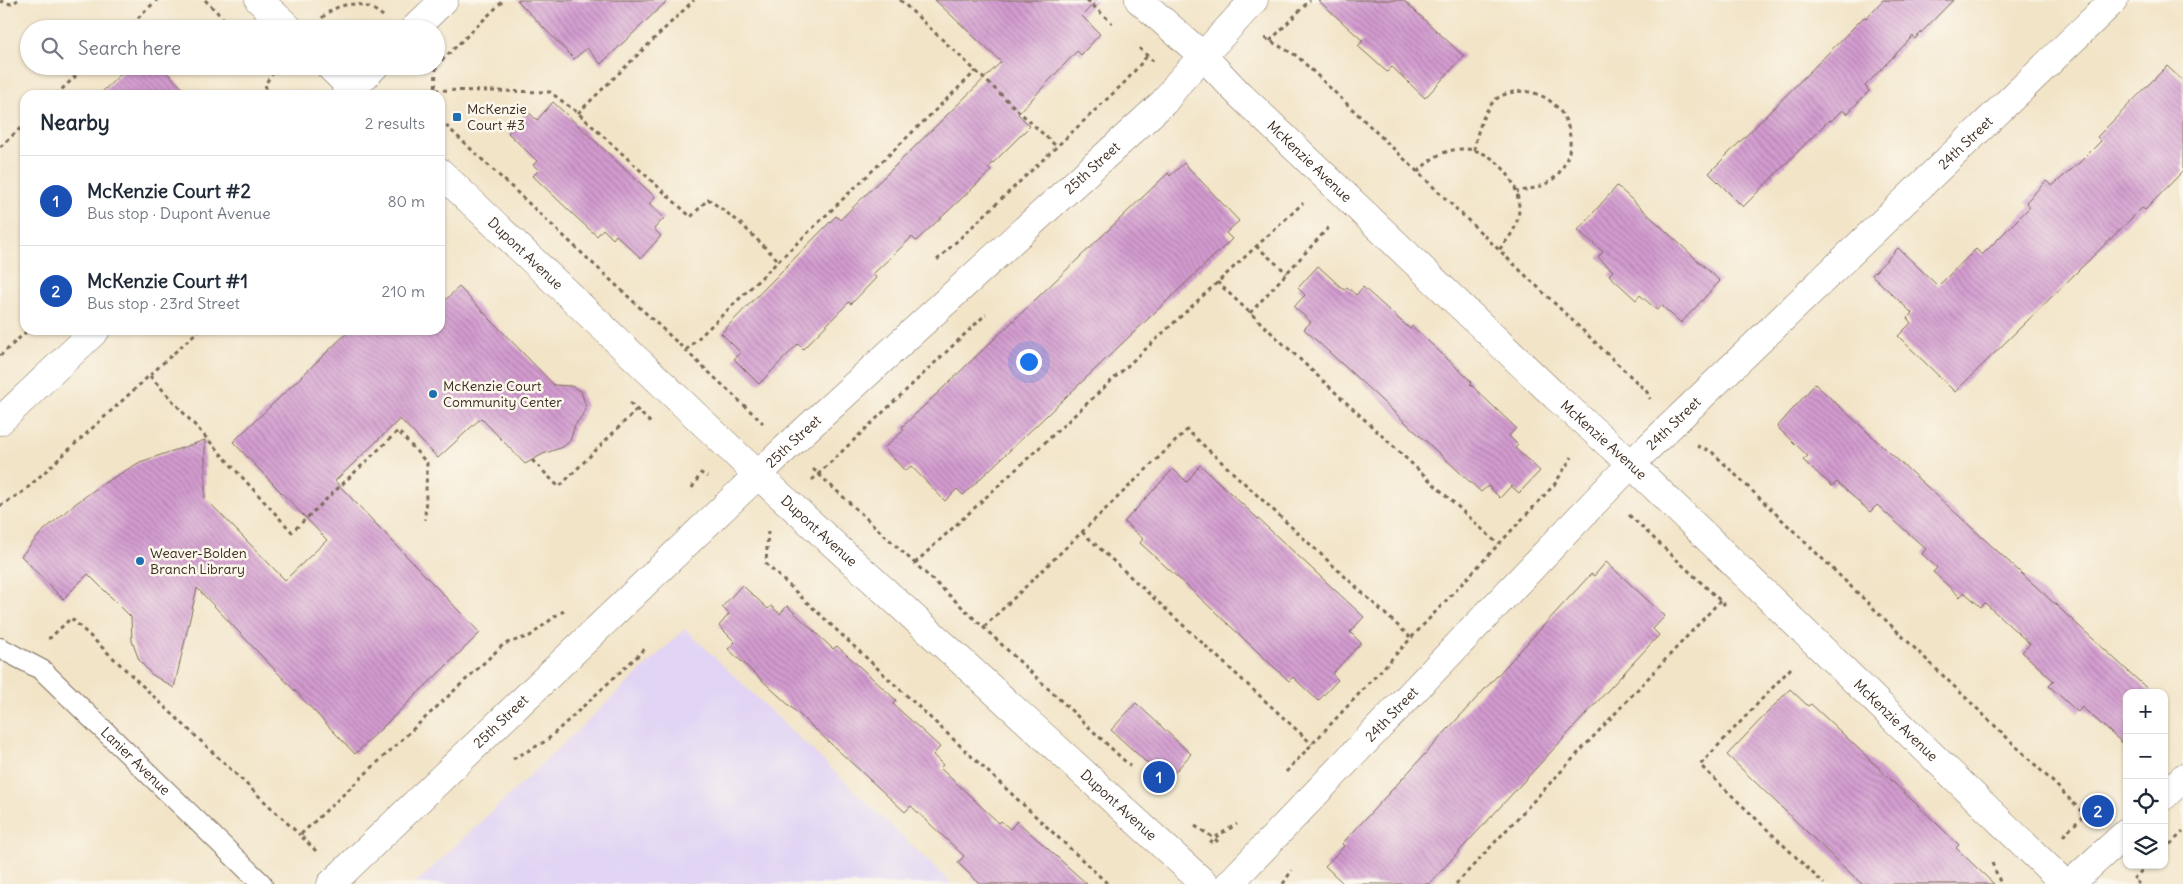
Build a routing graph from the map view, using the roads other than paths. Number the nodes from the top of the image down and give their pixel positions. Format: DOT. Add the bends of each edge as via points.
graph roads {
  1 [pos="259,0"];
  2 [pos="444,0"];
  3 [pos="1139,0"];
  4 [pos="1254,0"];
  5 [pos="2114,0"];
  6 [pos="280,20"];
  7 [pos="412,20"];
  8 [pos="1203,56"];
  9 [pos="337,75"];
  10 [pos="367,75"];
  11 [pos="349,90"];
  12 [pos="355,90"];
  13 [pos="445,177"];
  14 [pos="91,335"];
  15 [pos="0,422"];
  16 [pos="1631,464"];
  17 [pos="758,475"];
  18 [pos="0,648"];
  19 [pos="2123,836"];
  20 [pos="1237,876"];
  21 [pos="1198,877"];
  22 [pos="262,884"];
  23 [pos="331,884"];
  24 [pos="2065,884"];
  25 [pos="2070,884"];
  1 -- 6 [label="street"];
  2 -- 7 [label="street"];
  3 -- 8 [label="street, McKenzie Avenue"];
  4 -- 8 [label="street, 25th Street"];
  5 -- 16 [label="street, 24th Street"];
  8 -- 16 [label="street, McKenzie Avenue" via="1555,396"];
  8 -- 17 [label="street, 25th Street" via="1164,102"];
  9 -- 11 [label="street"];
  10 -- 12 [label="street"];
  13 -- 17 [label="street, Dupont Avenue"];
  14 -- 15 [label="street"];
  16 -- 20 [label="street, 24th Street"];
  16 -- 24 [label="street, McKenzie Avenue"];
  17 -- 21 [label="street, Dupont Avenue"];
  17 -- 23 [label="street, 25th Street"];
  18 -- 22 [label="lane, Lanier Avenue" via="42,670"];
  19 -- 25 [label="street"];
}
